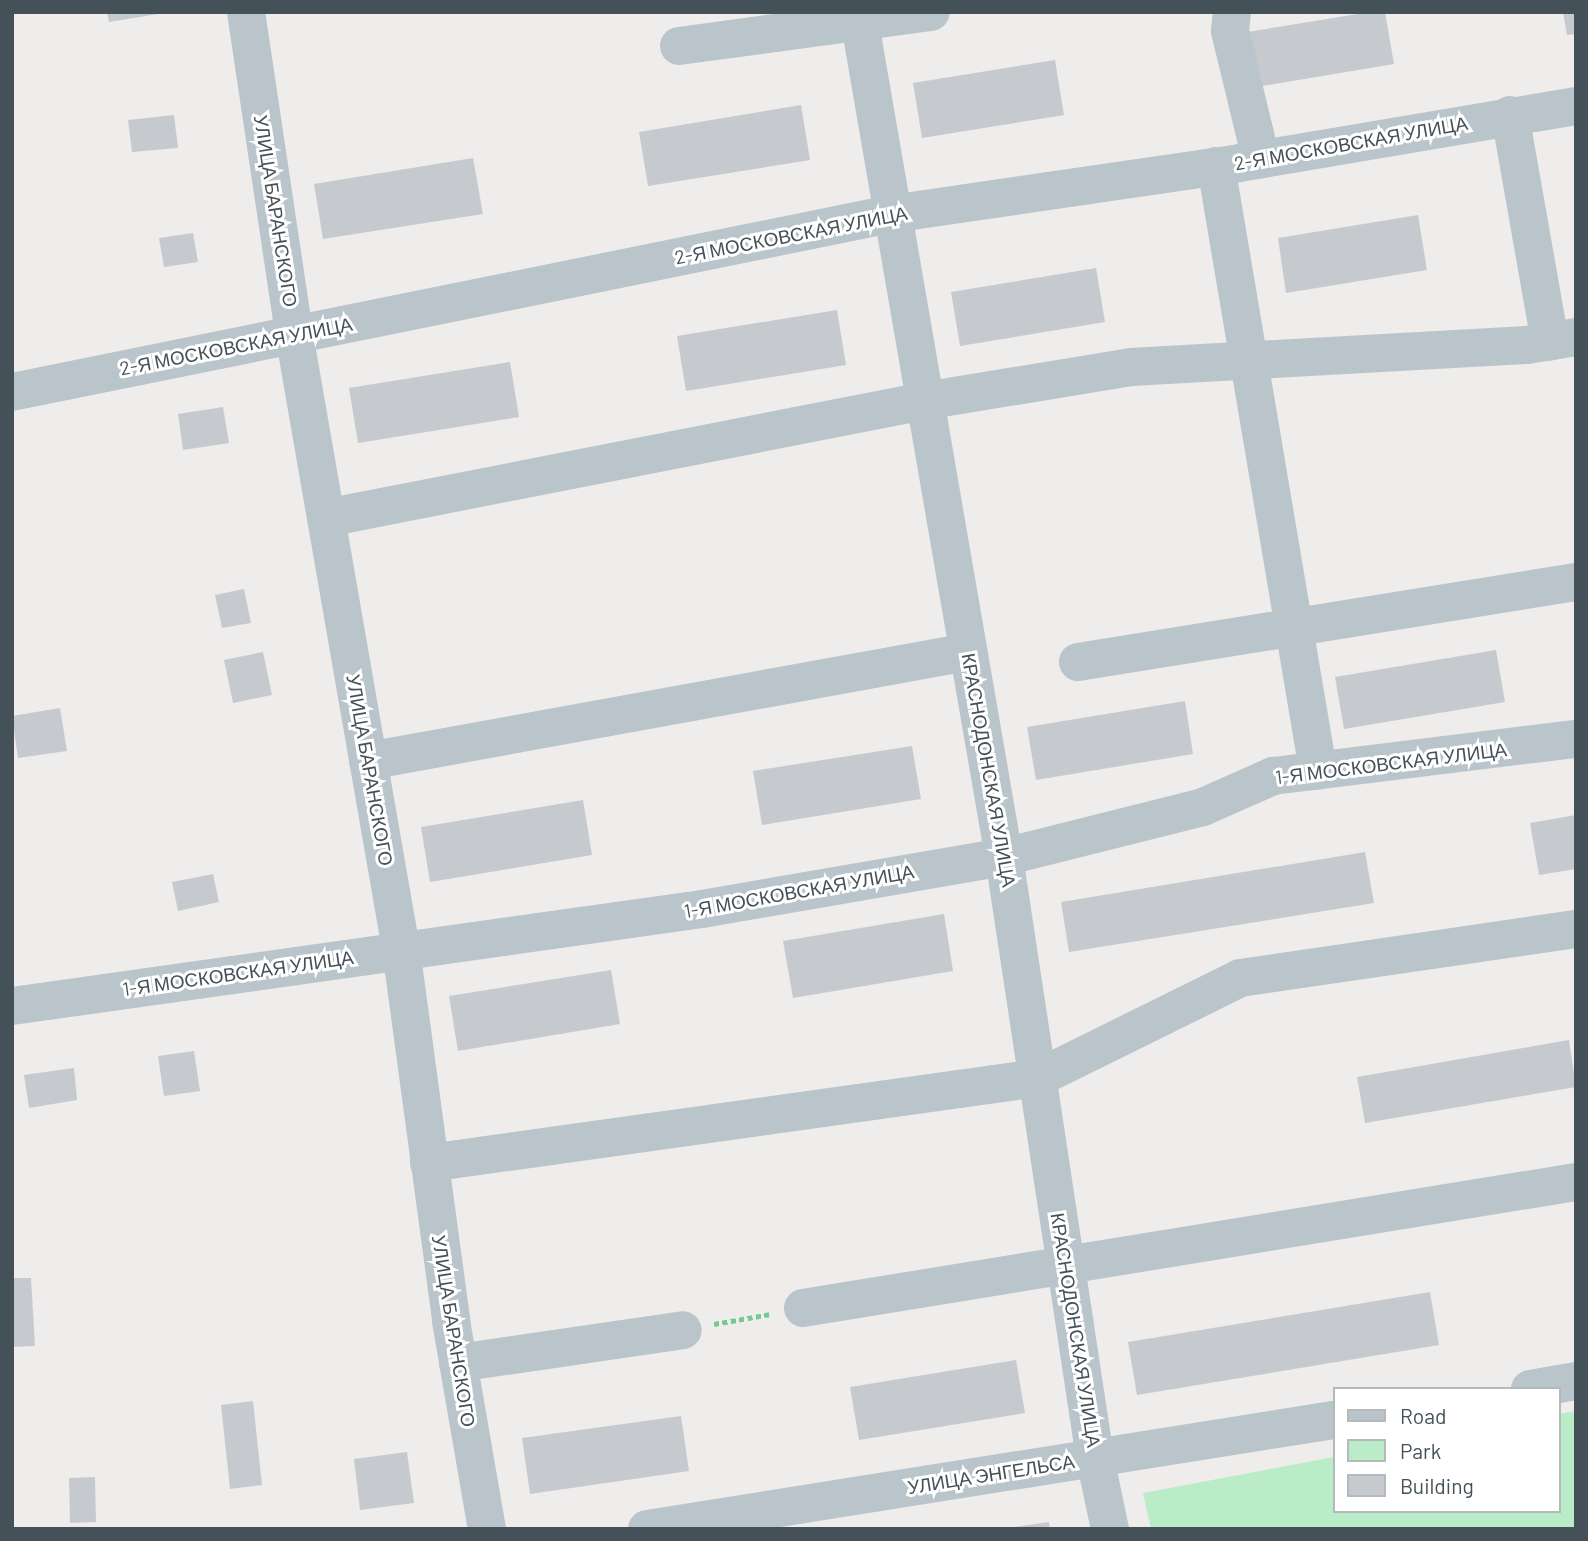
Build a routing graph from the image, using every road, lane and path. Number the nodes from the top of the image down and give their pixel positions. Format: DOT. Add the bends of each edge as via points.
graph roads {
  1 [pos="246,12"];
  2 [pos="931,12"];
  3 [pos="1232,12"];
  4 [pos="859,17"];
  5 [pos="679,46"];
  6 [pos="1576,106"];
  7 [pos="1510,115"];
  8 [pos="1261,159"];
  9 [pos="1216,166"];
  10 [pos="891,214"];
  11 [pos="294,334"];
  12 [pos="1563,339"];
  13 [pos="1249,360"];
  14 [pos="12,392"];
  15 [pos="924,401"];
  16 [pos="326,518"];
  17 [pos="1576,582"];
  18 [pos="1294,626"];
  19 [pos="968,652"];
  20 [pos="1078,663"];
  21 [pos="1576,739"];
  22 [pos="368,761"];
  23 [pos="1318,770"];
  24 [pos="1004,857"];
  25 [pos="1576,929"];
  26 [pos="401,949"];
  27 [pos="12,1006"];
  28 [pos="1038,1078"];
  29 [pos="429,1163"];
  30 [pos="1576,1182"];
  31 [pos="1066,1268"];
  32 [pos="803,1308"];
  33 [pos="683,1330"];
  34 [pos="458,1363"];
  35 [pos="1576,1381"];
  36 [pos="1542,1387"];
  37 [pos="1332,1420"];
  38 [pos="1095,1458"];
  39 [pos="487,1529"];
  40 [pos="647,1529"];
  41 [pos="1110,1529"];
  1 -- 11 [label="street, УЛИЦА БАРАНСКОГО"];
  2 -- 4 [label="street"];
  3 -- 8 [label="street" via="1230,32"];
  4 -- 5 [label="street"];
  4 -- 10 [label="street, КРАСНОДОНСКАЯ УЛИЦА"];
  6 -- 7 [label="street, 2-Я МОСКОВСКАЯ УЛИЦА"];
  7 -- 8 [label="street, 2-Я МОСКОВСКАЯ УЛИЦА"];
  7 -- 12 [label="street"];
  8 -- 9 [label="street, 2-Я МОСКОВСКАЯ УЛИЦА"];
  9 -- 10 [label="street, 2-Я МОСКОВСКАЯ УЛИЦА"];
  9 -- 13 [label="street"];
  10 -- 11 [label="street, 2-Я МОСКОВСКАЯ УЛИЦА"];
  10 -- 15 [label="street, КРАСНОДОНСКАЯ УЛИЦА"];
  11 -- 14 [label="street, 2-Я МОСКОВСКАЯ УЛИЦА"];
  11 -- 16 [label="street, УЛИЦА БАРАНСКОГО"];
  12 -- 13 [label="street"];
  13 -- 15 [label="street" via="1131,367"];
  13 -- 18 [label="street"];
  15 -- 16 [label="street"];
  15 -- 19 [label="street, КРАСНОДОНСКАЯ УЛИЦА"];
  16 -- 22 [label="street, УЛИЦА БАРАНСКОГО"];
  17 -- 18 [label="street"];
  18 -- 20 [label="street"];
  18 -- 23 [label="street"];
  19 -- 22 [label="street"];
  19 -- 24 [label="street, КРАСНОДОНСКАЯ УЛИЦА"];
  21 -- 23 [label="street, 1-Я МОСКОВСКАЯ УЛИЦА"];
  22 -- 26 [label="street, УЛИЦА БАРАНСКОГО"];
  23 -- 24 [label="street, 1-Я МОСКОВСКАЯ УЛИЦА" via="1273,776 1203,807"];
  24 -- 26 [label="street, 1-Я МОСКОВСКАЯ УЛИЦА" via="702,909"];
  24 -- 28 [label="street, КРАСНОДОНСКАЯ УЛИЦА"];
  25 -- 28 [label="street" via="1240,978"];
  26 -- 27 [label="street, 1-Я МОСКОВСКАЯ УЛИЦА"];
  26 -- 29 [label="street, УЛИЦА БАРАНСКОГО"];
  28 -- 29 [label="street"];
  28 -- 31 [label="street, КРАСНОДОНСКАЯ УЛИЦА"];
  29 -- 34 [label="street, УЛИЦА БАРАНСКОГО"];
  30 -- 31 [label="street"];
  31 -- 32 [label="street"];
  31 -- 38 [label="street, КРАСНОДОНСКАЯ УЛИЦА"];
  32 -- 33 [label="path"];
  33 -- 34 [label="street"];
  34 -- 39 [label="street, УЛИЦА БАРАНСКОГО"];
  35 -- 36 [label="street"];
  37 -- 38 [label="street, УЛИЦА ЭНГЕЛЬСА"];
  38 -- 40 [label="street, УЛИЦА ЭНГЕЛЬСА"];
  38 -- 41 [label="street, КРАСНОДОНСКАЯ УЛИЦА"];
}
